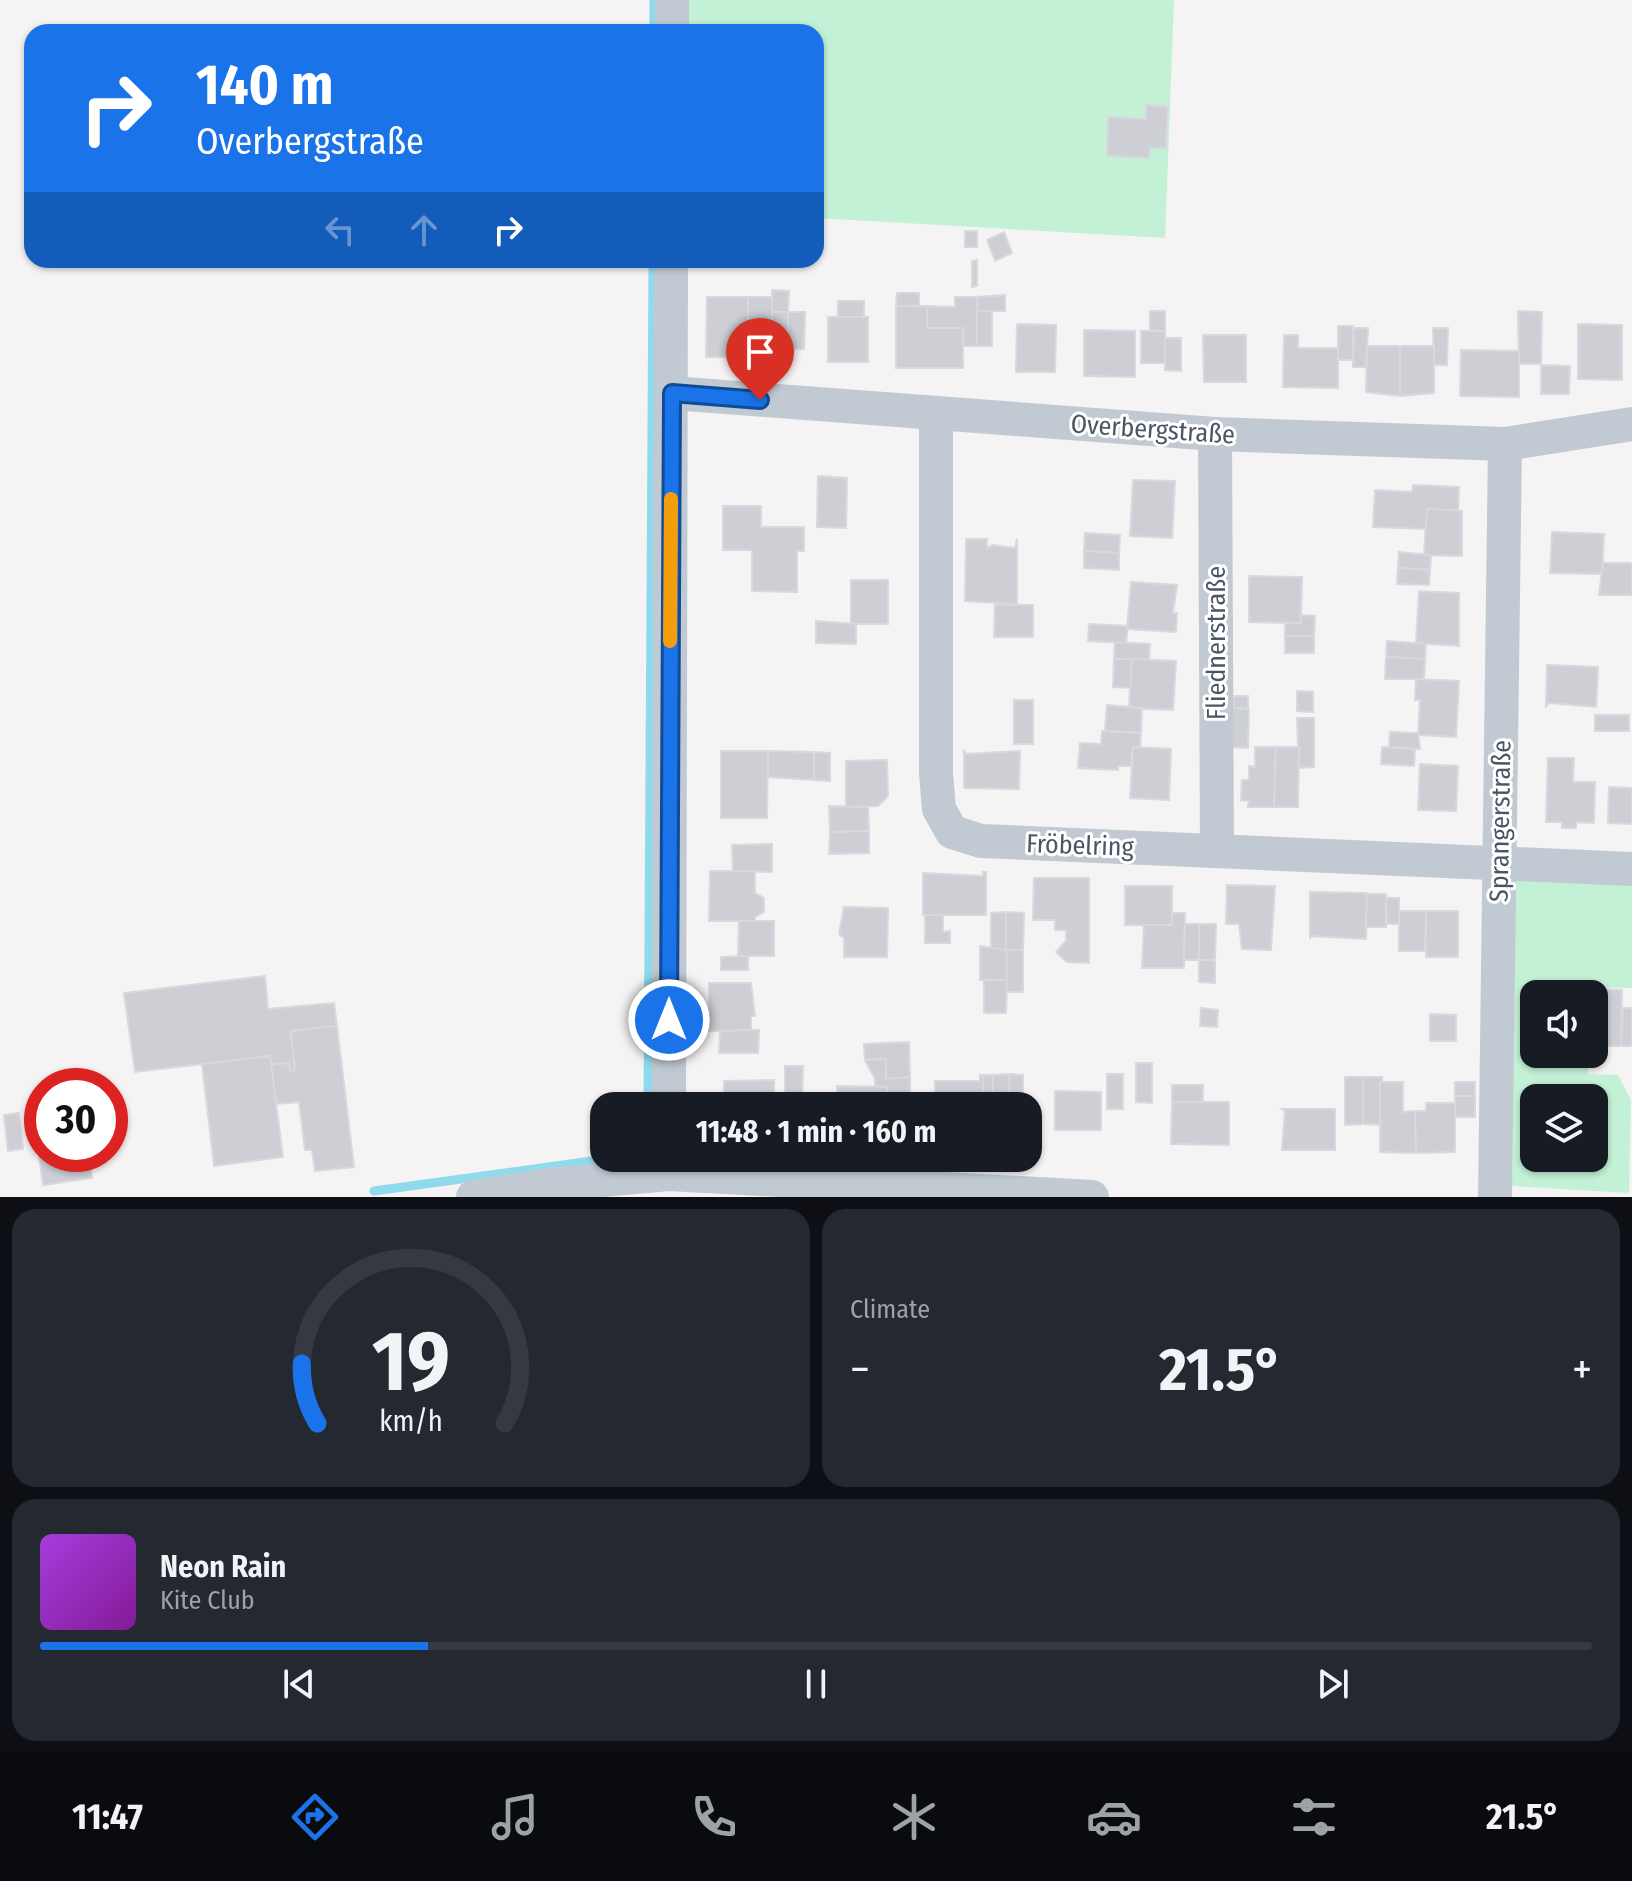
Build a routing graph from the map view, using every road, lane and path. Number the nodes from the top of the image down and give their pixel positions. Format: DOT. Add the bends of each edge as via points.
graph roads {
  1 [pos="672,0"];
  2 [pos="672,24"];
  3 [pos="671,268"];
  4 [pos="672,393"];
  5 [pos="936,413"];
  6 [pos="1632,424"];
  7 [pos="1215,434"];
  8 [pos="1505,444"];
  9 [pos="1217,851"];
  10 [pos="1499,863"];
  11 [pos="1632,869"];
  12 [pos="669,1092"];
  13 [pos="669,1176"];
  14 [pos="473,1197"];
  15 [pos="1092,1197"];
  16 [pos="1495,1197"];
  1 -- 2 [label="street"];
  3 -- 4 [label="street"];
  4 -- 5 [label="street, Overbergstraße"];
  4 -- 12 [label="street"];
  5 -- 7 [label="street, Overbergstraße"];
  5 -- 9 [label="street, Fröbelring" via="936,773 939,809 952,832 981,841"];
  6 -- 8 [label="street, Overbergstraße"];
  7 -- 8 [label="street, Overbergstraße"];
  7 -- 9 [label="street, Fliednerstraße"];
  8 -- 10 [label="street, Sprangerstraße"];
  9 -- 10 [label="street, Fröbelring"];
  10 -- 11 [label="street, Fröbelring"];
  10 -- 16 [label="street, Sprangerstraße"];
  13 -- 14 [label="street"];
  13 -- 15 [label="street"];
}
